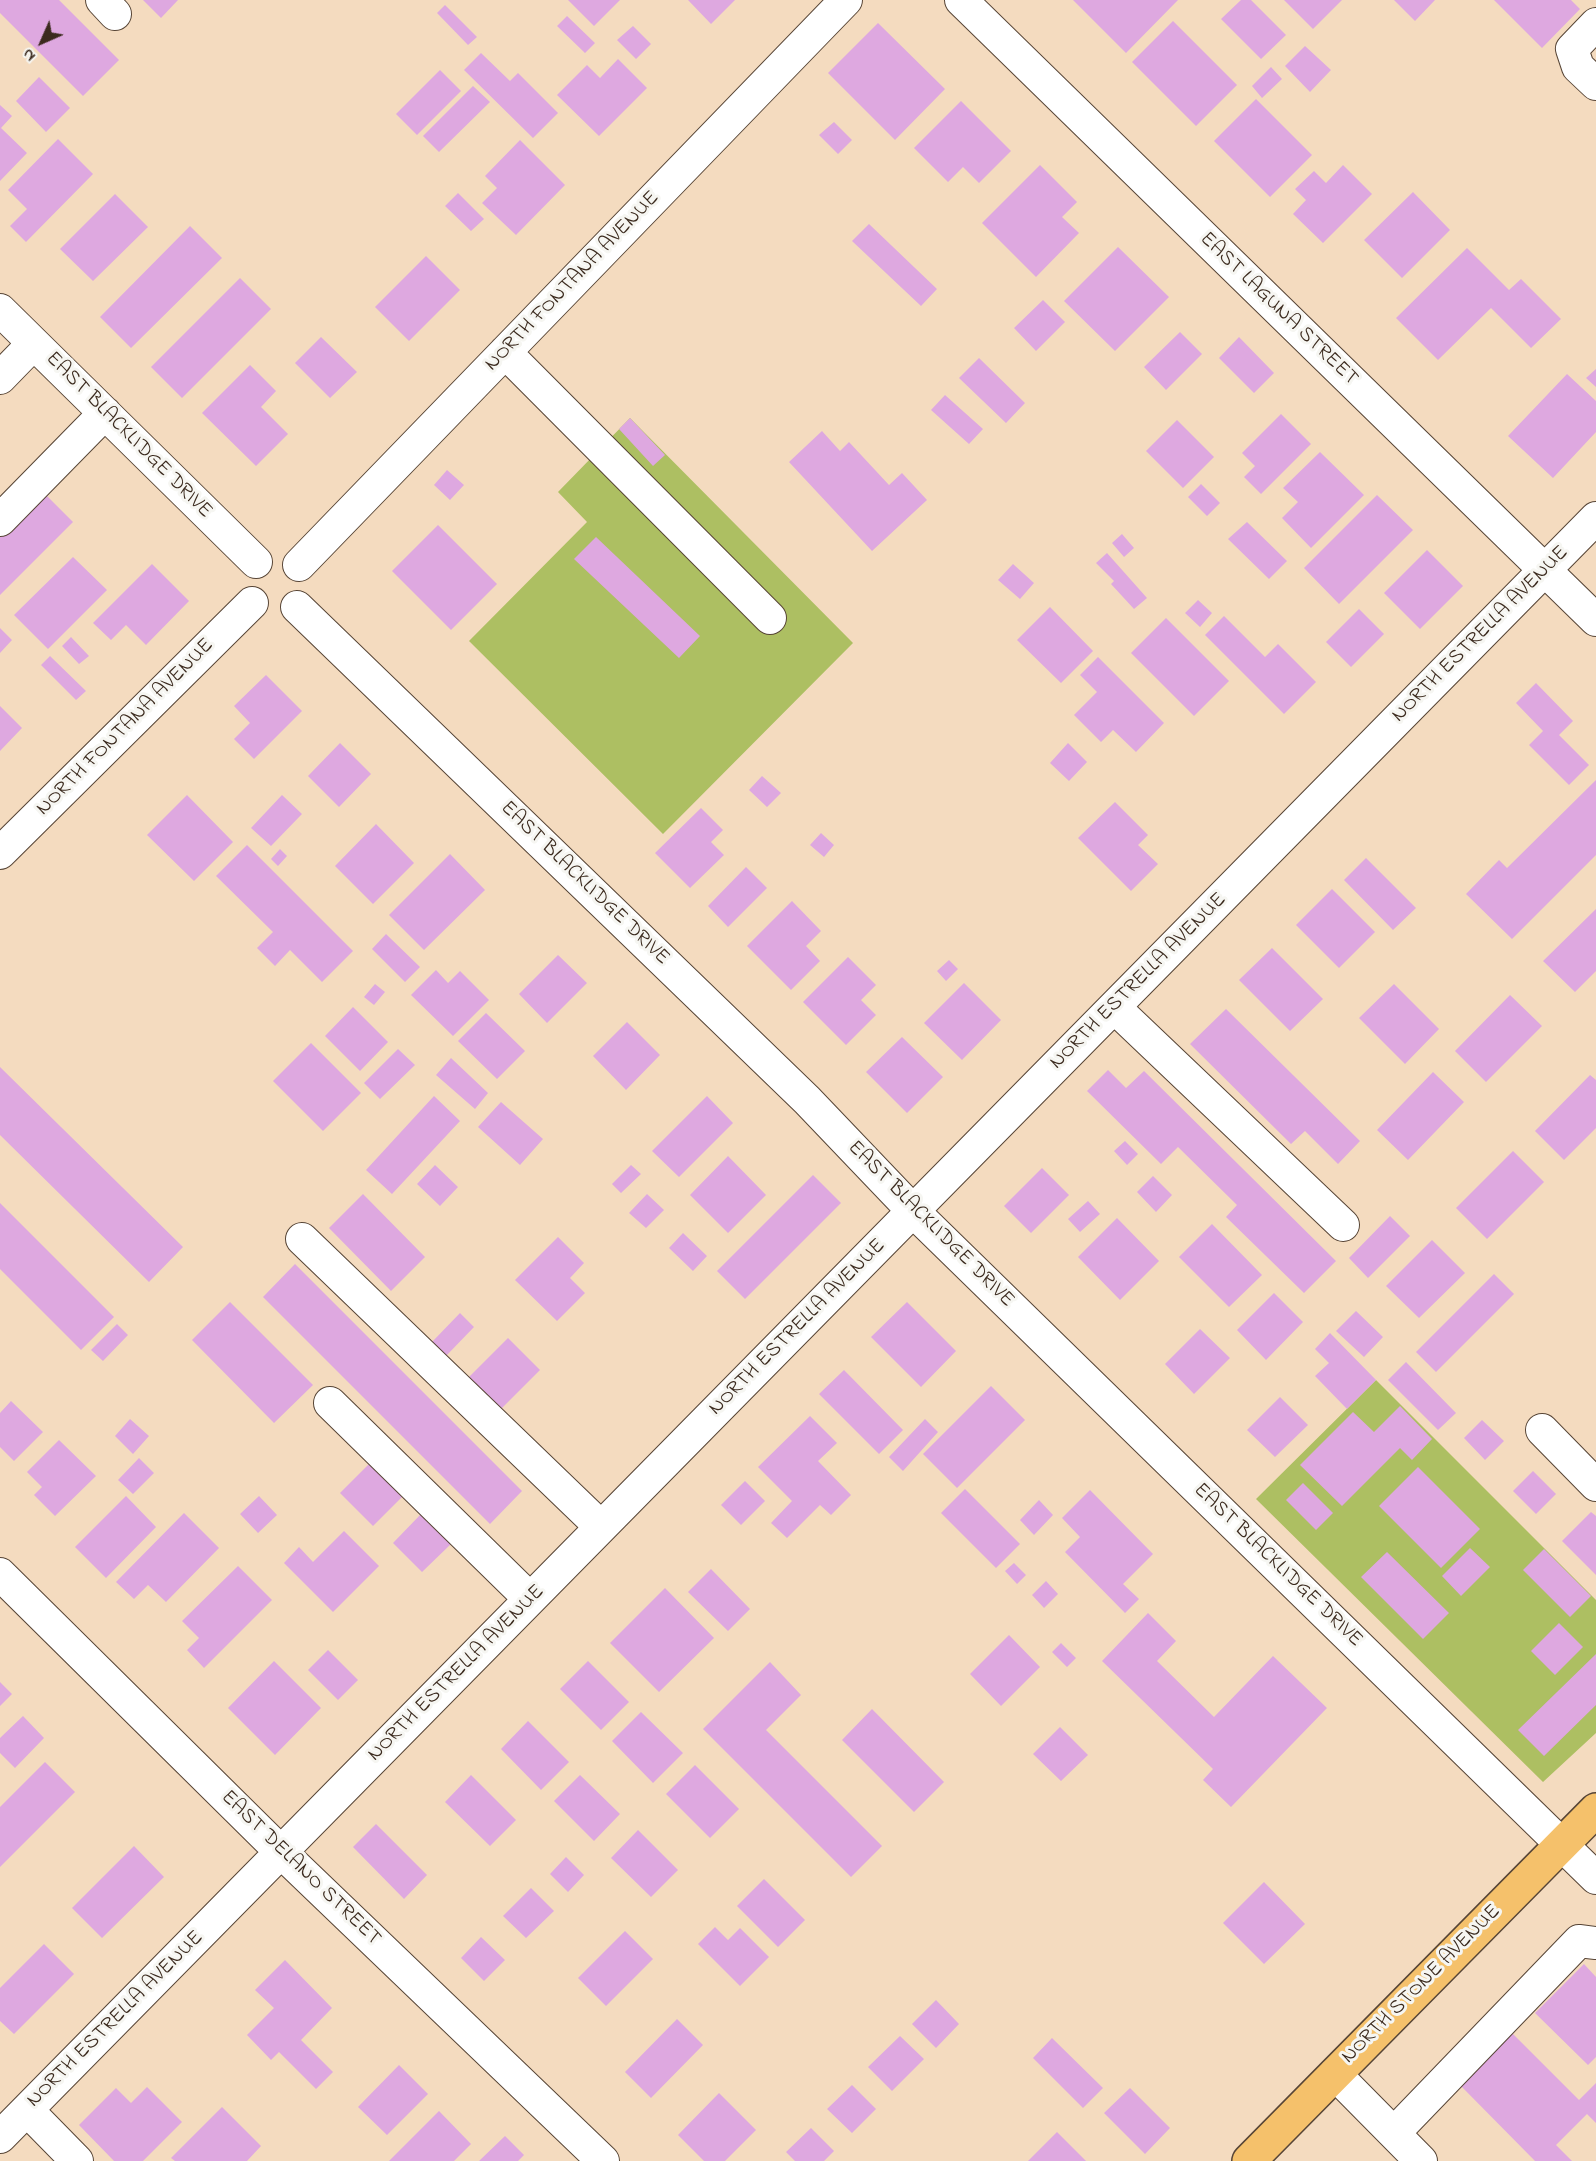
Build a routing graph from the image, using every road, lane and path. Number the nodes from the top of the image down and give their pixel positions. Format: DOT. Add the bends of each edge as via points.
graph roads {
  1 [pos="846,0"];
  2 [pos="961,0"];
  3 [pos="1596,24"];
  4 [pos="1596,84"];
  5 [pos="0,310"];
  6 [pos="33,344"];
  7 [pos="505,352"];
  8 [pos="0,378"];
  9 [pos="105,413"];
  10 [pos="1596,518"];
  11 [pos="0,520"];
  12 [pos="256,562"];
  13 [pos="299,565"];
  14 [pos="1545,570"];
  15 [pos="252,603"];
  16 [pos="297,607"];
  17 [pos="770,618"];
  18 [pos="1596,620"];
  19 [pos="0,853"];
  20 [pos="1114,1007"];
  21 [pos="913,1211"];
  22 [pos="1343,1225"];
  23 [pos="302,1239"];
  24 [pos="330,1403"];
  25 [pos="1542,1430"];
  26 [pos="1596,1485"];
  27 [pos="601,1527"];
  28 [pos="0,1574"];
  29 [pos="531,1599"];
  30 [pos="1596,1810"];
  31 [pos="1562,1844"];
  32 [pos="281,1852"];
  33 [pos="1596,1878"];
  34 [pos="1596,1943"];
  35 [pos="1335,2074"];
  36 [pos="27,2110"];
  37 [pos="1394,2133"];
  38 [pos="0,2137"];
  39 [pos="77,2161"];
  40 [pos="603,2161"];
  41 [pos="1249,2161"];
  42 [pos="1421,2161"];
  1 -- 7 [label="street, NORTH FONTANA AVENUE"];
  2 -- 14 [label="street, EAST LAGUNA STREET"];
  3 -- 4 [label="street" via="1572,50 1578,67"];
  5 -- 6 [label="street, EAST BLACKLIDGE DRIVE"];
  6 -- 8 [label="street"];
  6 -- 9 [label="street, EAST BLACKLIDGE DRIVE"];
  7 -- 13 [label="street, NORTH FONTANA AVENUE"];
  7 -- 17 [label="street"];
  9 -- 11 [label="street"];
  9 -- 12 [label="street, EAST BLACKLIDGE DRIVE"];
  10 -- 14 [label="street, NORTH ESTRELLA AVENUE"];
  12 -- 13 [label="street" via="276,554"];
  12 -- 15 [label="street" via="246,578"];
  13 -- 16 [label="street" via="306,577 307,591"];
  14 -- 18 [label="street, EAST LAGUNA STREET"];
  14 -- 20 [label="street, NORTH ESTRELLA AVENUE"];
  15 -- 16 [label="street" via="267,614 278,615"];
  15 -- 19 [label="street, NORTH FONTANA AVENUE"];
  16 -- 21 [label="street, EAST BLACKLIDGE DRIVE" via="798,1092"];
  20 -- 21 [label="street, NORTH ESTRELLA AVENUE"];
  20 -- 22 [label="street"];
  21 -- 27 [label="street, NORTH ESTRELLA AVENUE"];
  21 -- 31 [label="street, EAST BLACKLIDGE DRIVE"];
  23 -- 27 [label="street"];
  24 -- 29 [label="street"];
  25 -- 26 [label="street"];
  27 -- 29 [label="street, NORTH ESTRELLA AVENUE"];
  28 -- 32 [label="street, EAST DELANO STREET"];
  29 -- 32 [label="street, NORTH ESTRELLA AVENUE"];
  30 -- 31 [label="main road, NORTH STONE AVENUE"];
  31 -- 33 [label="street, EAST BLACKLIDGE DRIVE"];
  31 -- 35 [label="main road, NORTH STONE AVENUE"];
  32 -- 36 [label="street, NORTH ESTRELLA AVENUE"];
  32 -- 40 [label="street, EAST DELANO STREET"];
  34 -- 37 [label="street" via="1579,1941"];
  35 -- 37 [label="street"];
  35 -- 41 [label="main road, NORTH STONE AVENUE"];
  36 -- 38 [label="street, NORTH ESTRELLA AVENUE"];
  36 -- 39 [label="street"];
  37 -- 42 [label="street"];
}
